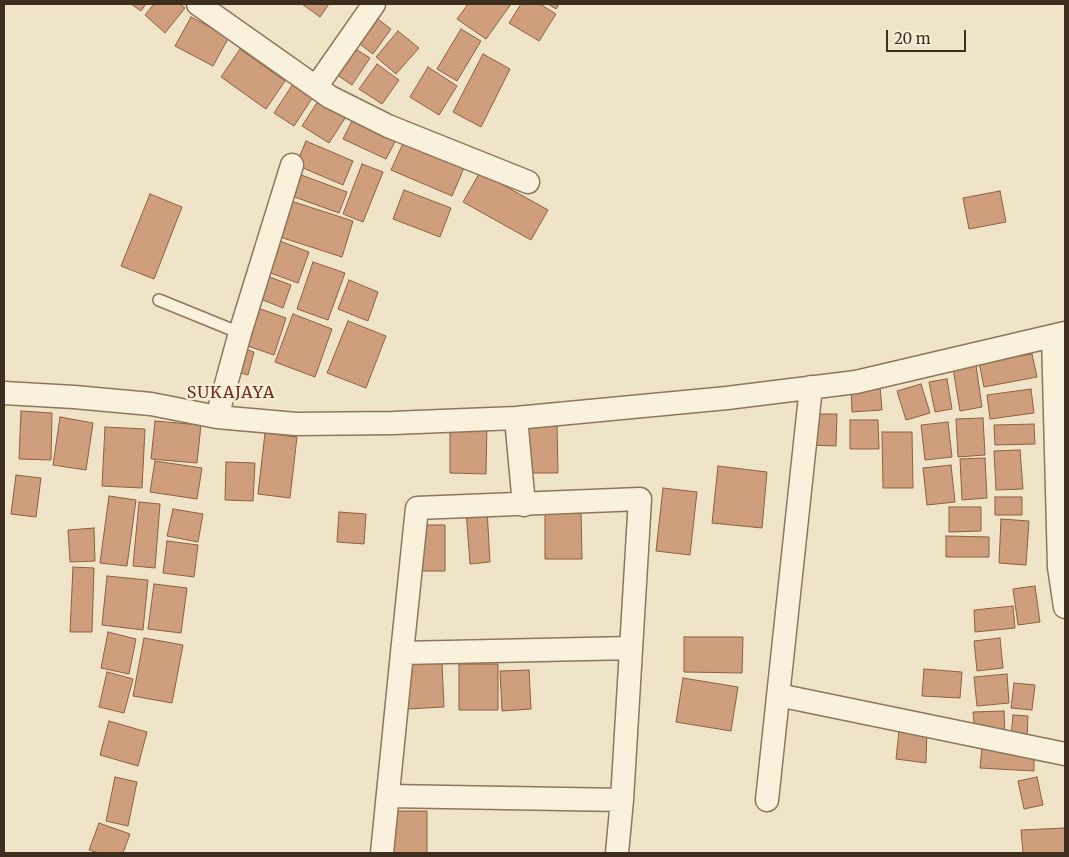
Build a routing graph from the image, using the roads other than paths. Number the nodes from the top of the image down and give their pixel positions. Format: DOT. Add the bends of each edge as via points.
graph roads {
  1 [pos="198,4"];
  2 [pos="374,4"];
  3 [pos="316,87"];
  4 [pos="292,165"];
  5 [pos="528,182"];
  6 [pos="159,300"];
  7 [pos="240,333"];
  8 [pos="1059,335"];
  9 [pos="811,387"];
  10 [pos="4,393"];
  11 [pos="217,417"];
  12 [pos="516,418"];
  13 [pos="524,505"];
  14 [pos="1065,607"];
  15 [pos="631,648"];
  16 [pos="402,653"];
  17 [pos="778,695"];
  18 [pos="1065,754"];
  19 [pos="388,796"];
  20 [pos="622,800"];
  21 [pos="767,800"];
  22 [pos="382,853"];
  23 [pos="617,853"];
  1 -- 3 [label="street"];
  2 -- 3 [label="street"];
  3 -- 5 [label="street" via="388,126"];
  4 -- 7 [label="street"];
  6 -- 7 [label="lane"];
  7 -- 11 [label="street"];
  8 -- 9 [label="street" via="856,382"];
  8 -- 14 [label="street" via="1059,567"];
  9 -- 12 [label="street"];
  9 -- 17 [label="street"];
  10 -- 11 [label="street" via="151,404"];
  11 -- 12 [label="street" via="296,424"];
  12 -- 13 [label="street"];
  13 -- 15 [label="street" via="640,499"];
  13 -- 16 [label="street" via="417,508"];
  15 -- 16 [label="street"];
  15 -- 20 [label="street"];
  16 -- 19 [label="street"];
  17 -- 18 [label="street"];
  17 -- 21 [label="street"];
  19 -- 20 [label="street"];
  19 -- 22 [label="street"];
  20 -- 23 [label="street"];
}
